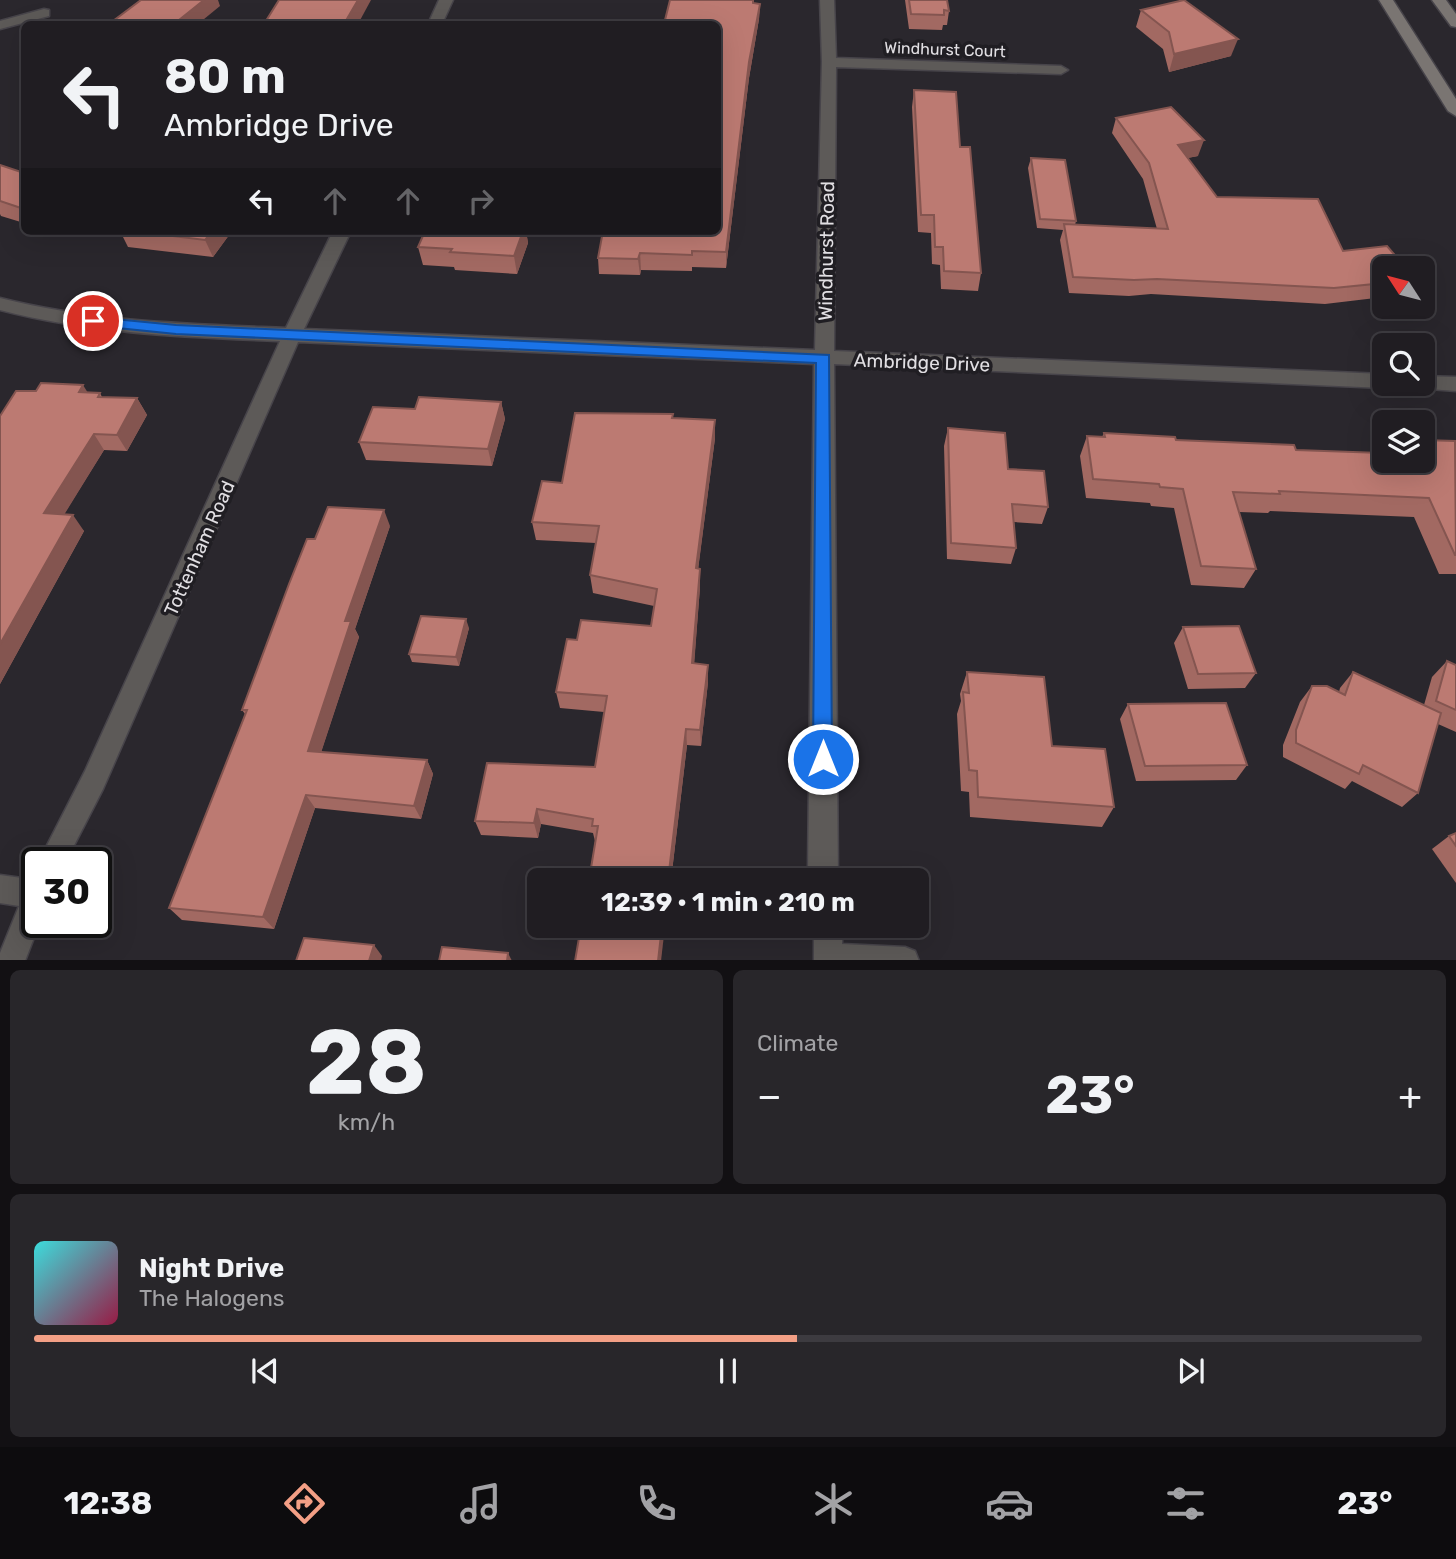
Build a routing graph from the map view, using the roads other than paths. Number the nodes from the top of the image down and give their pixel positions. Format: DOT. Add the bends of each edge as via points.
graph roads {
  1 [pos="446,0"];
  2 [pos="827,0"];
  3 [pos="1387,0"];
  4 [pos="1439,0"];
  5 [pos="44,13"];
  6 [pos="436,21"];
  7 [pos="1456,23"];
  8 [pos="0,25"];
  9 [pos="829,62"];
  10 [pos="1061,70"];
  11 [pos="1456,111"];
  12 [pos="340,235"];
  13 [pos="0,304"];
  14 [pos="292,335"];
  15 [pos="824,358"];
  16 [pos="1372,380"];
  17 [pos="1435,383"];
  18 [pos="1456,384"];
  19 [pos="59,847"];
  20 [pos="822,868"];
  21 [pos="0,889"];
  22 [pos="21,892"];
  23 [pos="21,935"];
  24 [pos="828,938"];
  25 [pos="828,959"];
  26 [pos="11,960"];
  27 [pos="866,960"];
  1 -- 6 [label="street"];
  2 -- 9 [label="street, Windhurst Road"];
  3 -- 11 [label="main road"];
  4 -- 7 [label="main road"];
  5 -- 8 [label="street"];
  9 -- 10 [label="street, Windhurst Court"];
  9 -- 15 [label="street, Windhurst Road"];
  12 -- 14 [label="street, Tottenham Road"];
  13 -- 14 [label="street, Ambridge Drive" via="115,325"];
  14 -- 15 [label="street, Ambridge Drive"];
  14 -- 19 [label="street, Tottenham Road" via="94,780"];
  15 -- 16 [label="street, Ambridge Drive"];
  15 -- 20 [label="street, Windhurst Road"];
  17 -- 18 [label="street"];
  21 -- 22 [label="street"];
  23 -- 26 [label="street"];
  24 -- 25 [label="street"];
  25 -- 27 [label="street"];
}
